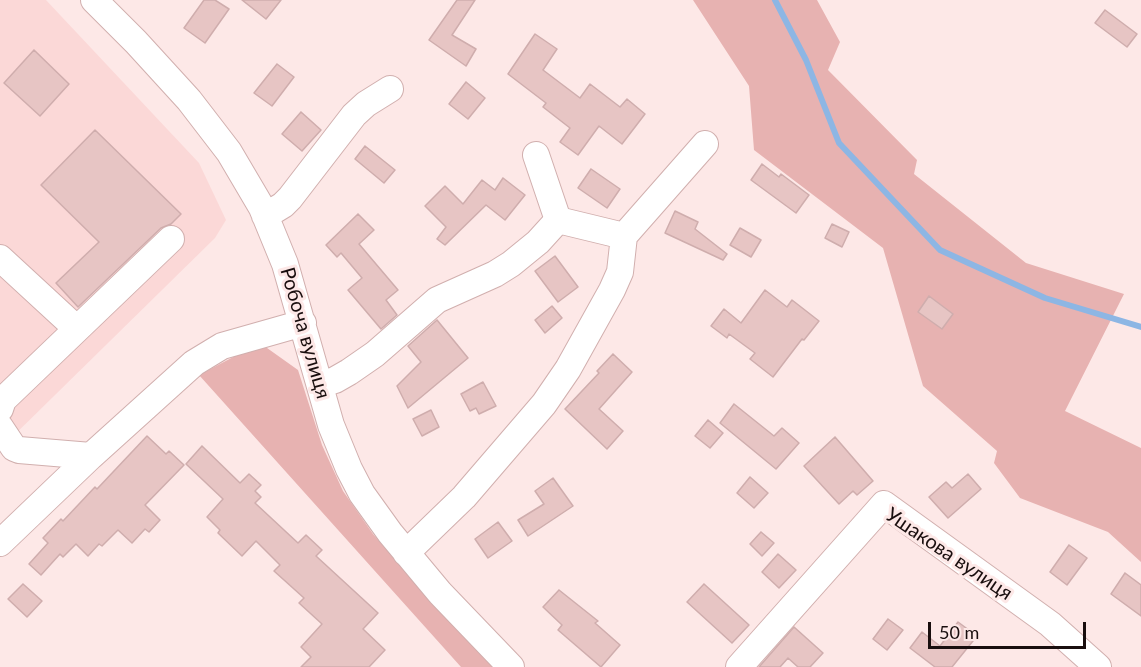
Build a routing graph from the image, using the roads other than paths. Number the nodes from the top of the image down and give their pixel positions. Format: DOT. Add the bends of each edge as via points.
graph roads {
  1 [pos="94,0"];
  2 [pos="390,89"];
  3 [pos="705,144"];
  4 [pos="536,155"];
  5 [pos="265,216"];
  6 [pos="558,220"];
  7 [pos="624,236"];
  8 [pos="171,239"];
  9 [pos="0,258"];
  10 [pos="303,323"];
  11 [pos="77,329"];
  12 [pos="320,385"];
  13 [pos="1,403"];
  14 [pos="0,427"];
  15 [pos="91,456"];
  16 [pos="0,543"];
  17 [pos="406,553"];
  18 [pos="512,667"];
  19 [pos="739,667"];
  20 [pos="1098,667"];
  1 -- 5 [label="street, Робоча вулиця" via="166,73 217,135"];
  2 -- 5 [label="street" via="354,115 290,198"];
  3 -- 7 [label="street"];
  4 -- 6 [label="street"];
  5 -- 10 [label="street, Робоча вулиця"];
  6 -- 7 [label="street"];
  6 -- 12 [label="street" via="511,264 437,300 375,354 335,380"];
  7 -- 17 [label="street" via="620,272 593,326 544,404 489,470"];
  8 -- 11 [label="street"];
  9 -- 11 [label="street"];
  10 -- 12 [label="street, Робоча вулиця"];
  10 -- 15 [label="street" via="212,351"];
  11 -- 13 [label="street"];
  12 -- 17 [label="street, Робоча вулиця" via="349,469 374,513"];
  14 -- 15 [label="street" via="19,450"];
  15 -- 16 [label="street"];
  17 -- 18 [label="street, Робоча вулиця"];
  19 -- 20 [label="street, Ушакова вулиця" via="884,504 1050,624"];
}
